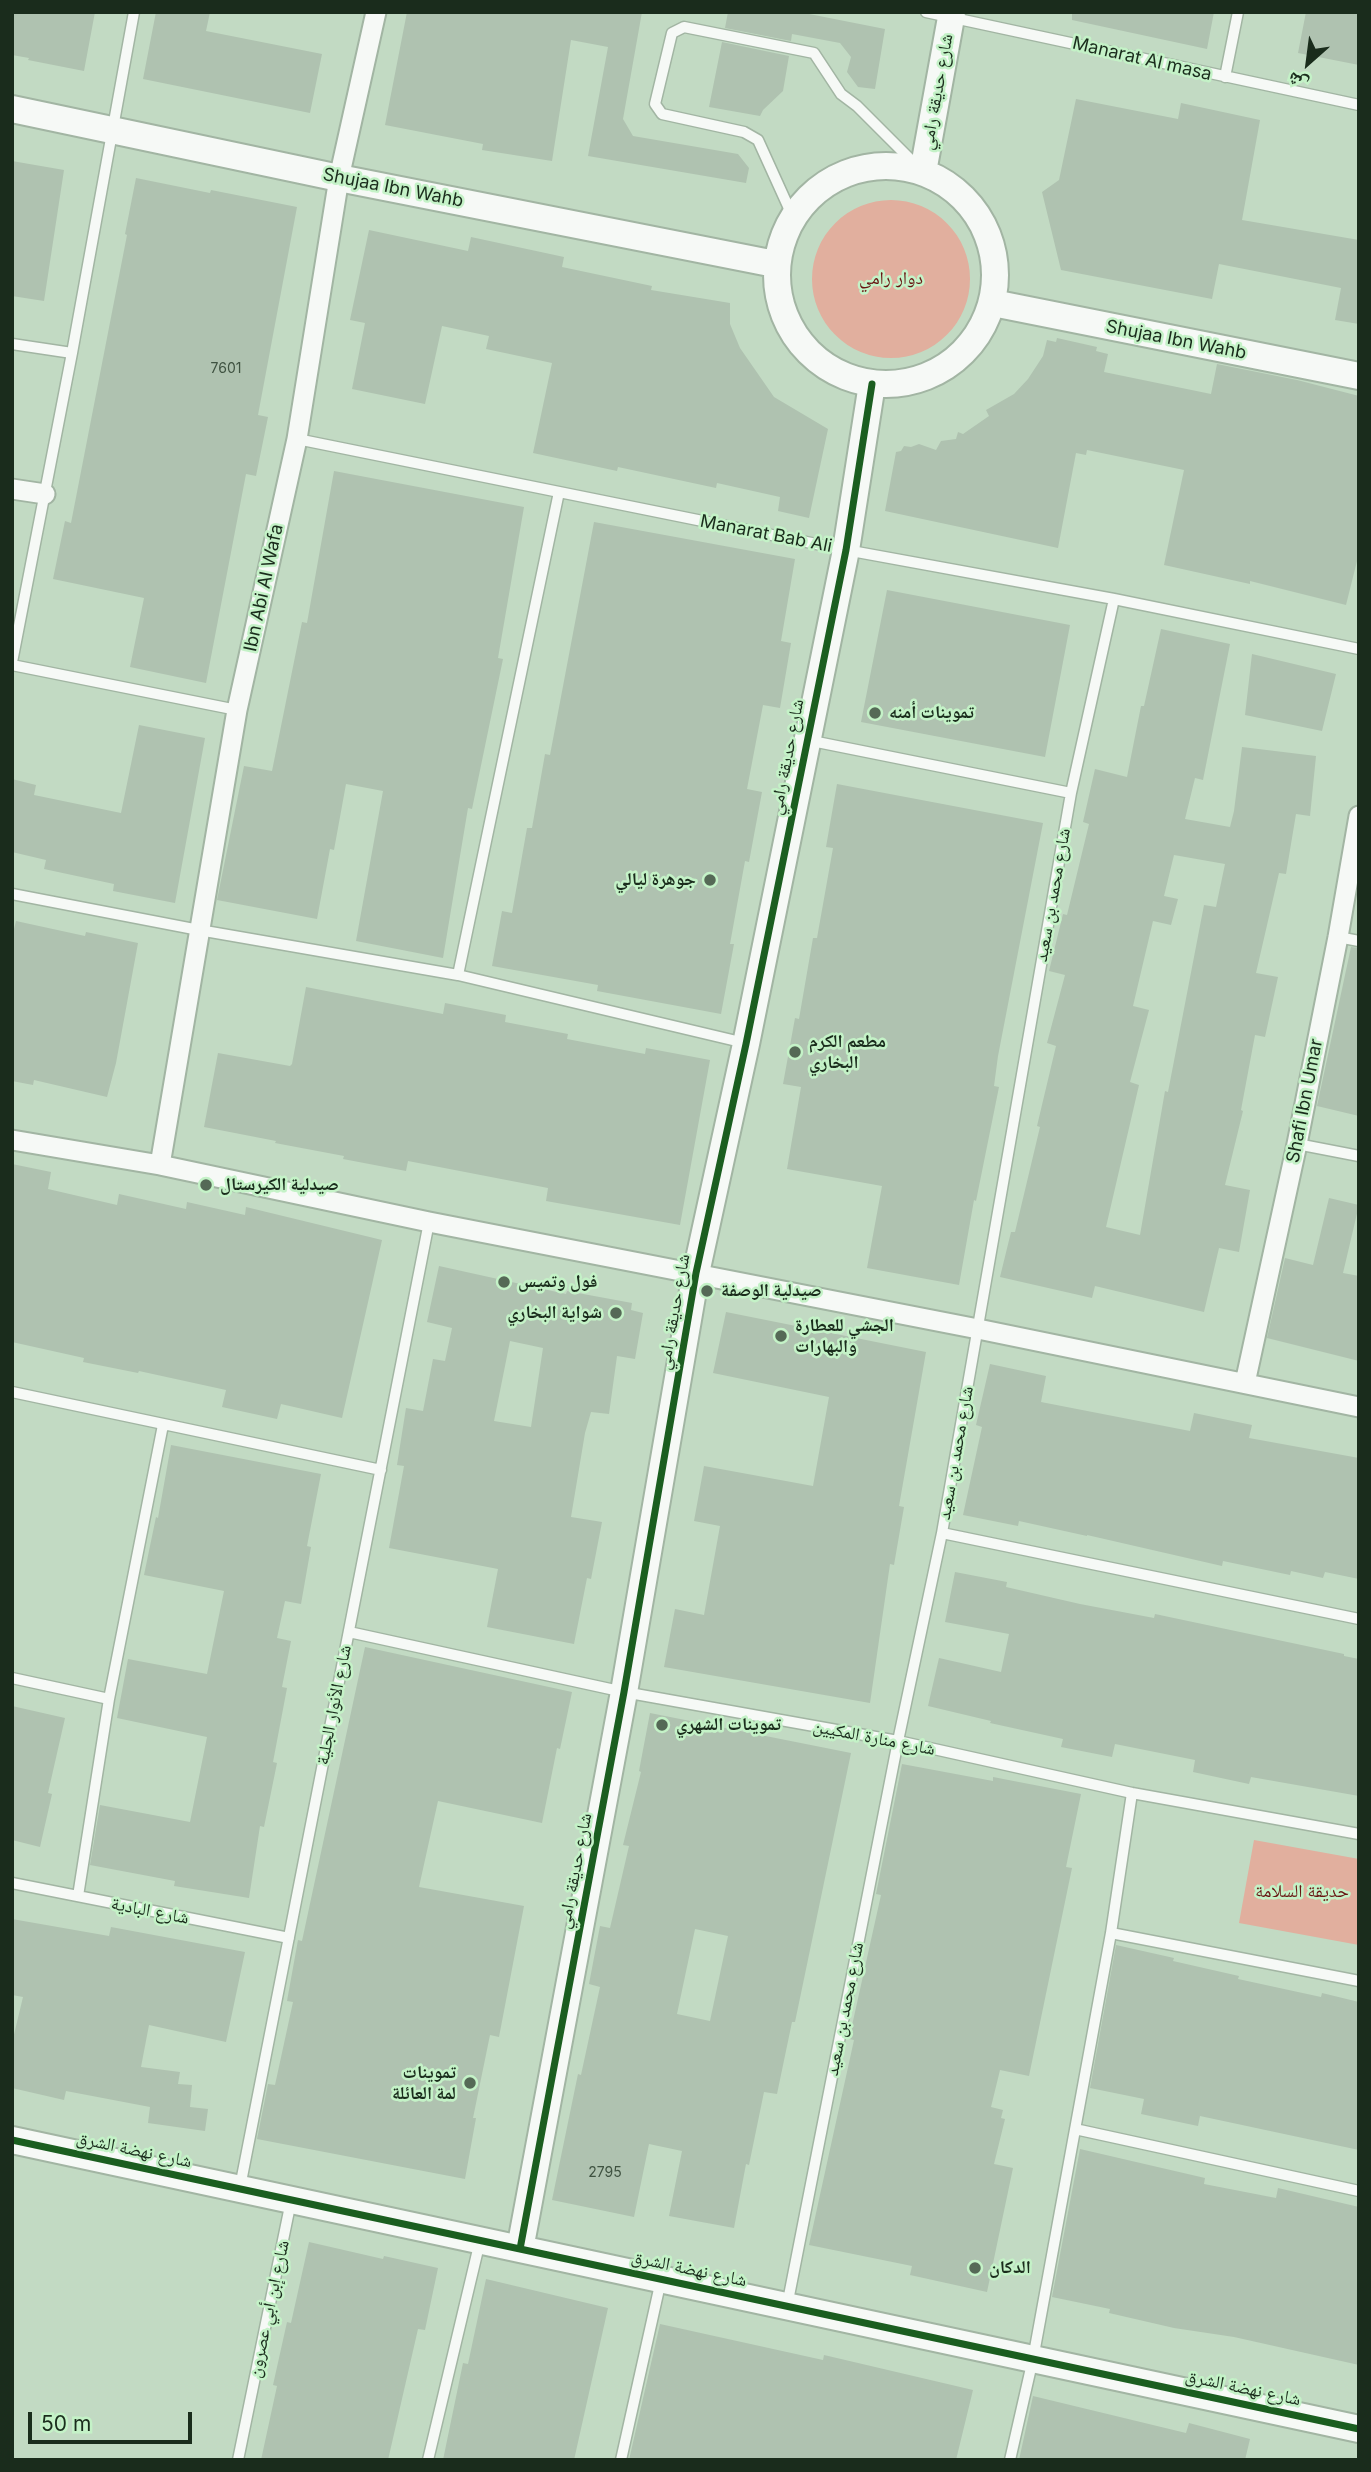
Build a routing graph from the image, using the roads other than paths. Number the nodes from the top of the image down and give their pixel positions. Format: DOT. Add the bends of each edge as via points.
graph roads {
  1 [pos="134,12"];
  2 [pos="376,12"];
  3 [pos="1238,12"];
  4 [pos="943,14"];
  5 [pos="1225,78"];
  6 [pos="1359,105"];
  7 [pos="12,109"];
  8 [pos="112,129"];
  9 [pos="923,172"];
  10 [pos="339,178"];
  11 [pos="792,215"];
  12 [pos="775,264"];
  13 [pos="993,303"];
  14 [pos="12,344"];
  15 [pos="72,353"];
  16 [pos="1359,376"];
  17 [pos="872,384"];
  18 [pos="297,439"];
  19 [pos="12,489"];
  20 [pos="559,492"];
  21 [pos="45,494"];
  22 [pos="846,550"];
  23 [pos="1114,598"];
  24 [pos="1359,649"];
  25 [pos="12,663"];
  26 [pos="237,710"];
  27 [pos="806,740"];
  28 [pos="1071,793"];
  29 [pos="1359,816"];
  30 [pos="12,894"];
  31 [pos="199,930"];
  32 [pos="1338,937"];
  33 [pos="1359,940"];
  34 [pos="458,975"];
  35 [pos="746,1044"];
  36 [pos="12,1140"];
  37 [pos="1297,1143"];
  38 [pos="1359,1156"];
  39 [pos="160,1165"];
  40 [pos="429,1222"];
  41 [pos="696,1273"];
  42 [pos="978,1329"];
  43 [pos="1245,1383"];
  44 [pos="12,1392"];
  45 [pos="1359,1407"];
  46 [pos="163,1425"];
  47 [pos="381,1470"];
  48 [pos="942,1533"];
  49 [pos="1359,1619"];
  50 [pos="349,1632"];
  51 [pos="12,1678"];
  52 [pos="624,1692"];
  53 [pos="109,1699"];
  54 [pos="898,1741"];
  55 [pos="1132,1793"];
  56 [pos="1359,1834"];
  57 [pos="12,1883"];
  58 [pos="78,1896"];
  59 [pos="1111,1933"];
  60 [pos="289,1938"];
  61 [pos="1359,1981"];
  62 [pos="1075,2130"];
  63 [pos="12,2140"];
  64 [pos="240,2189"];
  65 [pos="1359,2191"];
  66 [pos="291,2200"];
  67 [pos="480,2241"];
  68 [pos="520,2249"];
  69 [pos="661,2279"];
  70 [pos="787,2306"];
  71 [pos="1033,2359"];
  72 [pos="1359,2429"];
  73 [pos="238,2460"];
  74 [pos="428,2460"];
  75 [pos="621,2460"];
  76 [pos="1010,2460"];
  1 -- 8 [label="lane"];
  2 -- 10 [label="street, Ibn Abi Al Wafa"];
  3 -- 5 [label="lane"];
  4 -- 5 [label="lane, Manarat Al masa"];
  4 -- 9 [label="street, شارع حديقة رامي"];
  5 -- 6 [label="lane, Manarat Al masa"];
  7 -- 8 [label="street, Shujaa Ibn Wahb"];
  8 -- 10 [label="street, Shujaa Ibn Wahb"];
  8 -- 15 [label="lane"];
  9 -- 11 [label="street" via="879,164 829,179"];
  9 -- 11 [label="lane" via="841,94 814,53 684,27 672,33 655,104 662,114 744,132 758,140"];
  9 -- 13 [label="street" via="972,205 994,252"];
  10 -- 12 [label="street, Shujaa Ibn Wahb"];
  10 -- 18 [label="street, Ibn Abi Al Wafa"];
  11 -- 12 [label="street"];
  12 -- 17 [label="street" via="780,306 799,344 832,371"];
  13 -- 16 [label="street, Shujaa Ibn Wahb"];
  13 -- 17 [label="street" via="976,339 948,367 911,382"];
  14 -- 15 [label="lane"];
  15 -- 21 [label="lane"];
  17 -- 22 [label="street, شارع حديقة رامي"];
  18 -- 20 [label="lane, Manarat Bab Ali"];
  18 -- 26 [label="street, Ibn Abi Al Wafa"];
  19 -- 21 [label="street"];
  20 -- 22 [label="lane, Manarat Bab Ali"];
  20 -- 34 [label="lane"];
  21 -- 25 [label="lane"];
  22 -- 23 [label="lane, Manarat Bab Ali"];
  22 -- 27 [label="street, شارع حديقة رامي"];
  23 -- 24 [label="lane, Manarat Bab Ali"];
  23 -- 28 [label="lane, شارع محمد بن سعيد"];
  25 -- 26 [label="lane"];
  26 -- 31 [label="street, Ibn Abi Al Wafa"];
  27 -- 28 [label="lane"];
  27 -- 35 [label="street, شارع حديقة رامي"];
  28 -- 42 [label="lane, شارع محمد بن سعيد"];
  29 -- 32 [label="street, Shafi Ibn Umar"];
  30 -- 31 [label="lane"];
  31 -- 34 [label="lane"];
  31 -- 39 [label="street, Ibn Abi Al Wafa"];
  32 -- 33 [label="lane"];
  32 -- 37 [label="street, Shafi Ibn Umar"];
  34 -- 35 [label="lane"];
  35 -- 41 [label="street, شارع حديقة رامي"];
  36 -- 39 [label="street"];
  37 -- 38 [label="lane"];
  37 -- 43 [label="street, Shafi Ibn Umar"];
  39 -- 40 [label="street"];
  40 -- 41 [label="street"];
  40 -- 47 [label="lane, شارع الأنوار الجلية"];
  41 -- 42 [label="street"];
  41 -- 52 [label="street, شارع حديقة رامي"];
  42 -- 43 [label="street"];
  42 -- 48 [label="lane, شارع محمد بن سعيد"];
  43 -- 45 [label="street"];
  44 -- 46 [label="lane"];
  46 -- 47 [label="lane"];
  46 -- 53 [label="lane"];
  47 -- 50 [label="lane, شارع الأنوار الجلية"];
  48 -- 49 [label="lane"];
  48 -- 54 [label="lane, شارع محمد بن سعيد"];
  50 -- 52 [label="lane, شارع منارة المكيين"];
  50 -- 60 [label="lane, شارع الأنوار الجلية"];
  51 -- 53 [label="lane"];
  52 -- 54 [label="lane, شارع منارة المكيين"];
  52 -- 68 [label="street, شارع حديقة رامي"];
  53 -- 58 [label="lane"];
  54 -- 55 [label="lane, شارع منارة المكيين"];
  54 -- 70 [label="lane, شارع محمد بن سعيد"];
  55 -- 56 [label="lane, شارع منارة المكيين"];
  55 -- 59 [label="lane"];
  57 -- 58 [label="lane, شارع البادية"];
  58 -- 60 [label="lane, شارع البادية"];
  59 -- 61 [label="lane"];
  59 -- 62 [label="lane"];
  60 -- 64 [label="lane, شارع الأنوار الجلية"];
  62 -- 65 [label="lane"];
  62 -- 71 [label="lane"];
  63 -- 64 [label="street, شارع نهضة الشرق"];
  64 -- 66 [label="street, شارع نهضة الشرق"];
  66 -- 67 [label="street, شارع نهضة الشرق"];
  66 -- 73 [label="lane, شارع إبن أبي عصرون"];
  67 -- 68 [label="street, شارع نهضة الشرق"];
  67 -- 74 [label="lane"];
  68 -- 69 [label="street, شارع نهضة الشرق"];
  69 -- 70 [label="street, شارع نهضة الشرق"];
  69 -- 75 [label="lane"];
  70 -- 71 [label="street, شارع نهضة الشرق"];
  71 -- 72 [label="street, شارع نهضة الشرق"];
  71 -- 76 [label="lane"];
}
